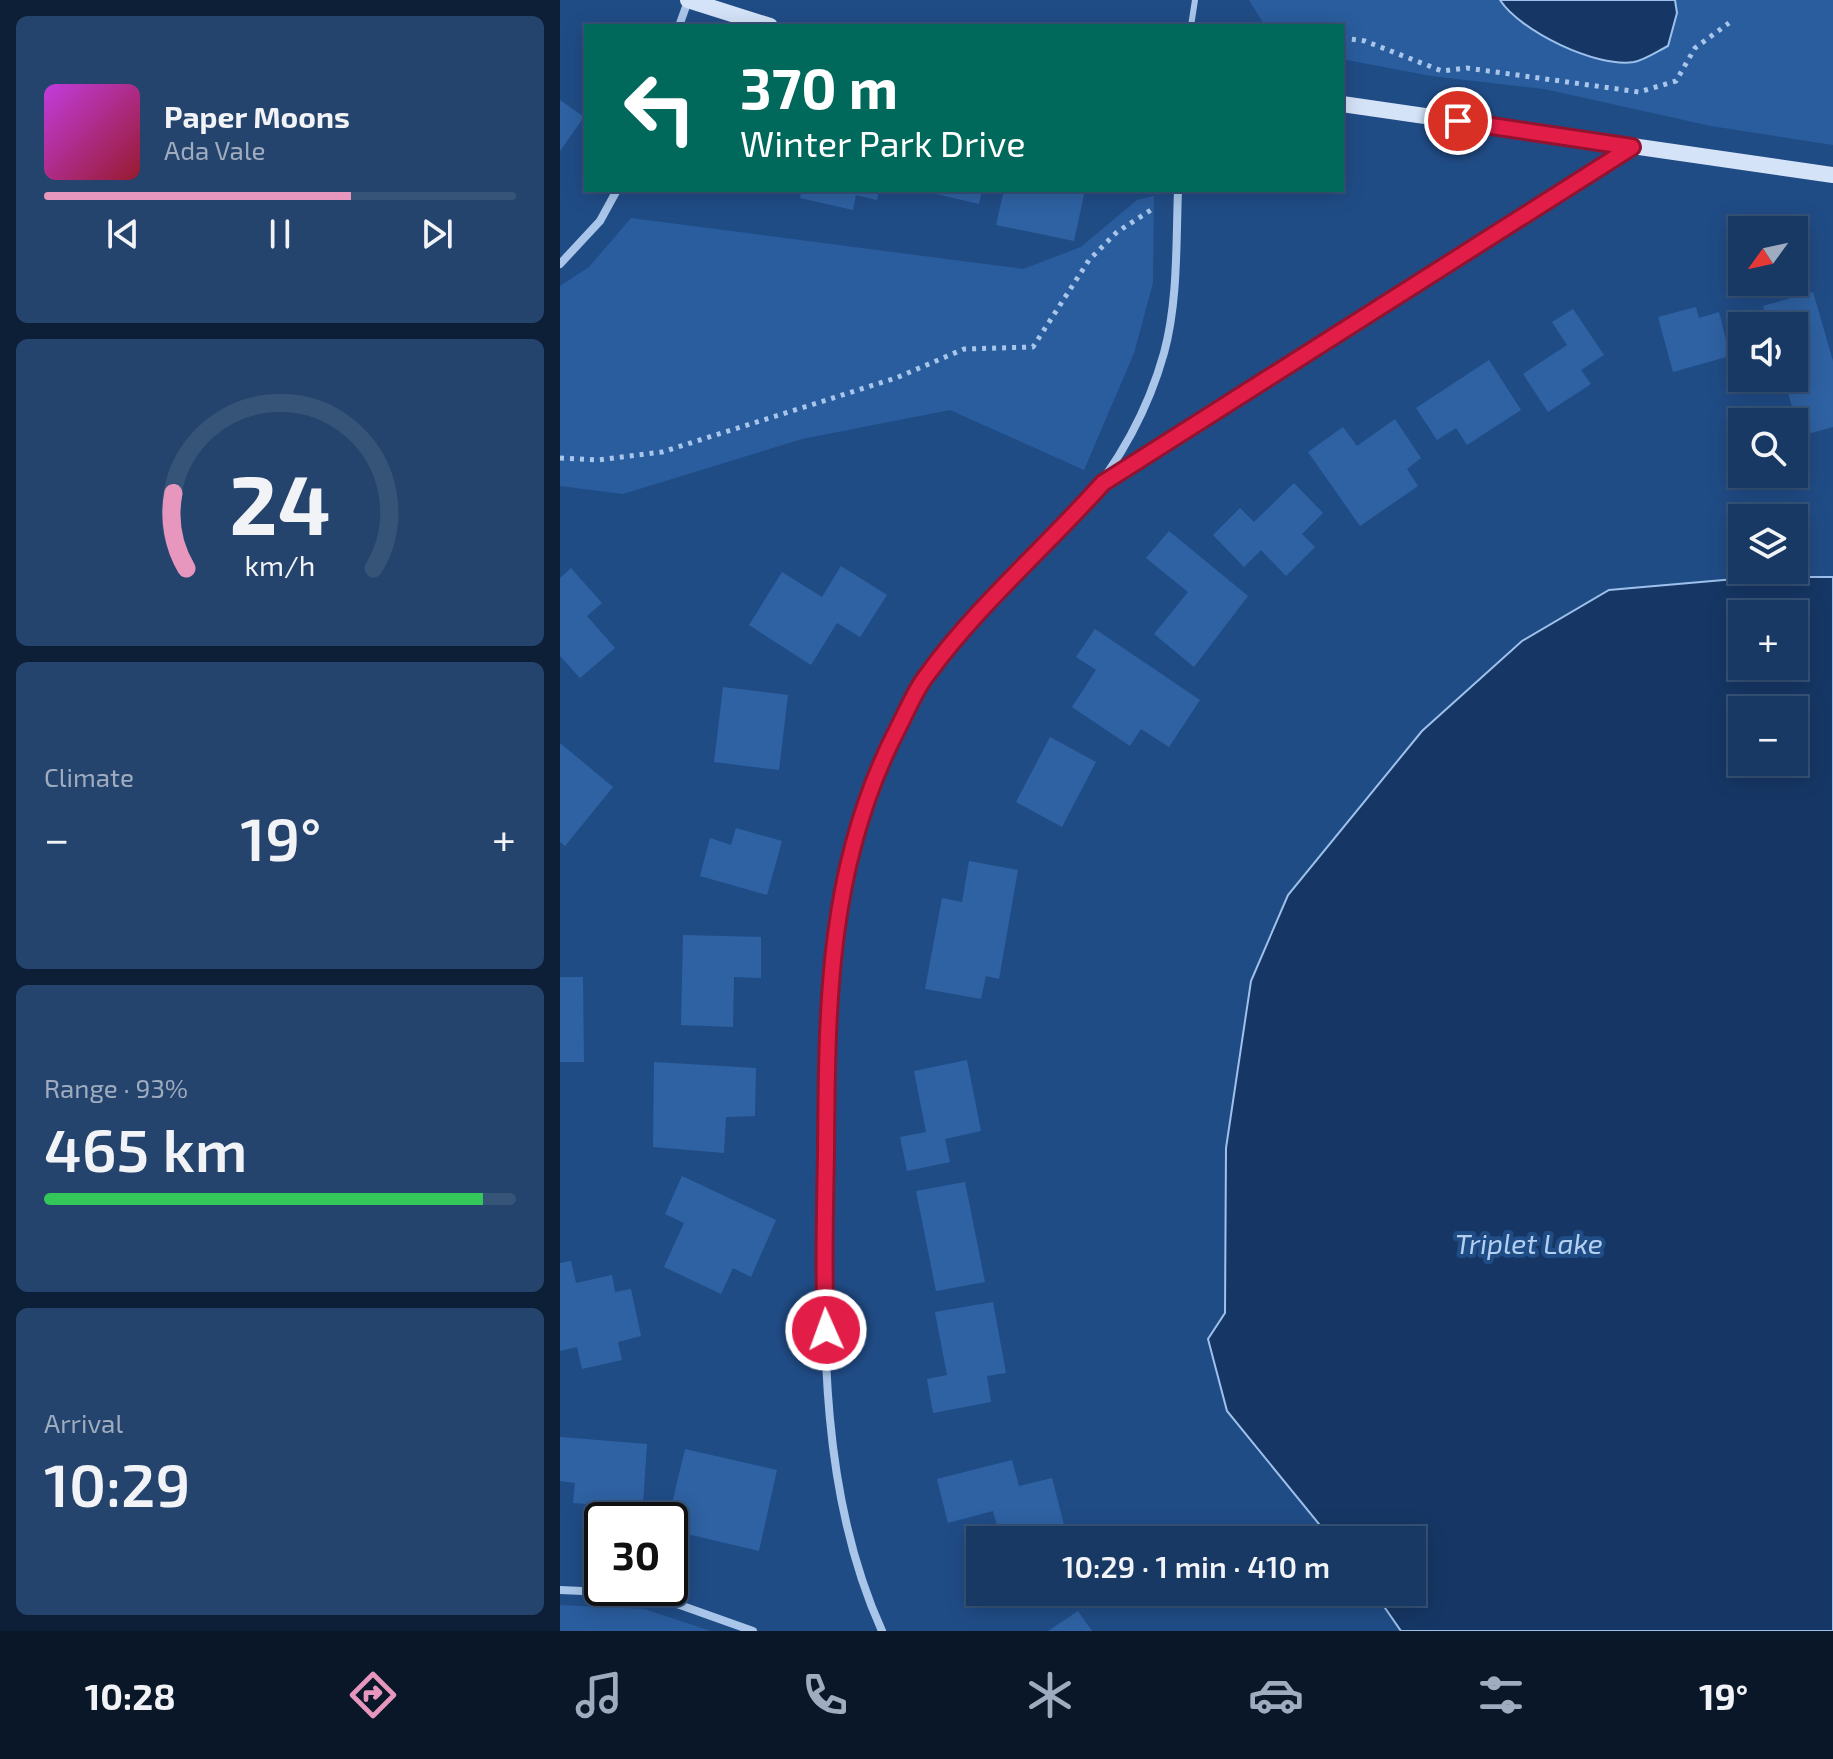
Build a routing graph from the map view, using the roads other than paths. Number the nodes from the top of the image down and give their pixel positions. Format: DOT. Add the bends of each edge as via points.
graph roads {
  1 [pos="688,0"];
  2 [pos="1195,0"];
  3 [pos="680,24"];
  4 [pos="764,24"];
  5 [pos="1191,24"];
  6 [pos="1344,104"];
  7 [pos="1632,147"];
  8 [pos="1833,175"];
  9 [pos="616,192"];
  10 [pos="1178,192"];
  11 [pos="560,264"];
  12 [pos="1103,483"];
  13 [pos="560,1590"];
  14 [pos="753,1631"];
  15 [pos="882,1631"];
  1 -- 3 [label="street"];
  1 -- 4 [label="street"];
  2 -- 5 [label="lane"];
  6 -- 7 [label="street"];
  7 -- 8 [label="street"];
  7 -- 12 [label="street"];
  9 -- 11 [label="street" via="600,221"];
  10 -- 12 [label="street" via="1165,351 1138,421"];
  12 -- 15 [label="street" via="994,594 925,677 878,766 853,847 832,946 824,1300 831,1419 841,1512"];
  13 -- 14 [label="street" via="649,1594"];
}
